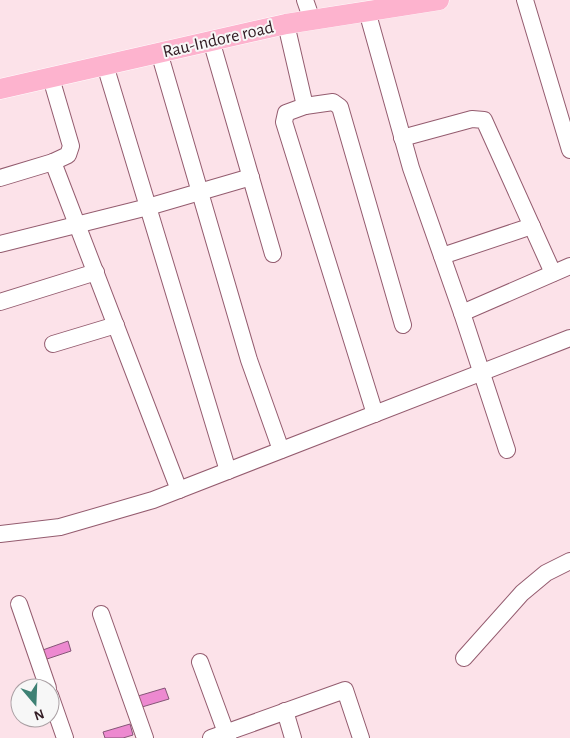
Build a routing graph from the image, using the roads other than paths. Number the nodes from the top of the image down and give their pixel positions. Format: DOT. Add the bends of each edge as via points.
graph roads {
  1 [pos="305,0"];
  2 [pos="436,0"];
  3 [pos="525,0"];
  4 [pos="367,11"];
  5 [pos="312,20"];
  6 [pos="286,24"];
  7 [pos="211,40"];
  8 [pos="159,52"];
  9 [pos="105,65"];
  10 [pos="51,78"];
  11 [pos="0,89"];
  12 [pos="305,106"];
  13 [pos="402,138"];
  14 [pos="570,150"];
  15 [pos="53,162"];
  16 [pos="251,177"];
  17 [pos="0,178"];
  18 [pos="200,192"];
  19 [pos="148,207"];
  20 [pos="78,223"];
  21 [pos="532,226"];
  22 [pos="0,244"];
  23 [pos="273,254"];
  24 [pos="442,256"];
  25 [pos="570,266"];
  26 [pos="96,272"];
  27 [pos="553,273"];
  28 [pos="0,302"];
  29 [pos="462,313"];
  30 [pos="116,325"];
  31 [pos="403,325"];
  32 [pos="570,338"];
  33 [pos="53,344"];
  34 [pos="482,373"];
  35 [pos="375,414"];
  36 [pos="281,450"];
  37 [pos="507,450"];
  38 [pos="228,471"];
  39 [pos="166,495"];
  40 [pos="0,534"];
  41 [pos="570,561"];
  42 [pos="19,604"];
  43 [pos="101,614"];
  44 [pos="464,658"];
  45 [pos="200,662"];
  46 [pos="45,678"];
  47 [pos="284,711"];
  48 [pos="60,723"];
  49 [pos="222,736"];
  50 [pos="65,738"];
  51 [pos="145,738"];
  52 [pos="293,738"];
  53 [pos="361,738"];
  1 -- 5 [label="street"];
  2 -- 4 [label="main road, Rau-Indore road"];
  3 -- 14 [label="street"];
  4 -- 5 [label="main road, Rau-Indore road"];
  4 -- 13 [label="street"];
  5 -- 6 [label="main road, Rau-Indore road"];
  6 -- 7 [label="main road, Rau-Indore road"];
  6 -- 12 [label="street"];
  7 -- 8 [label="main road, Rau-Indore road"];
  7 -- 16 [label="street"];
  8 -- 9 [label="main road, Rau-Indore road"];
  8 -- 18 [label="street"];
  9 -- 10 [label="main road, Rau-Indore road"];
  9 -- 19 [label="street"];
  10 -- 11 [label="main road, Rau-Indore road"];
  10 -- 15 [label="street" via="71,146 68,155"];
  12 -- 31 [label="street" via="333,102 340,107"];
  12 -- 35 [label="street" via="286,113 284,122"];
  13 -- 21 [label="street" via="472,119 484,120"];
  13 -- 24 [label="street"];
  15 -- 17 [label="street"];
  15 -- 20 [label="street"];
  16 -- 18 [label="street"];
  16 -- 23 [label="street"];
  18 -- 19 [label="street"];
  18 -- 36 [label="street" via="249,360"];
  19 -- 20 [label="street"];
  19 -- 38 [label="street"];
  20 -- 22 [label="street"];
  20 -- 26 [label="street"];
  21 -- 24 [label="street"];
  21 -- 27 [label="street"];
  24 -- 29 [label="street"];
  25 -- 27 [label="street"];
  26 -- 28 [label="street"];
  26 -- 30 [label="street"];
  27 -- 29 [label="street"];
  29 -- 34 [label="street"];
  30 -- 33 [label="street"];
  30 -- 39 [label="street"];
  32 -- 34 [label="street"];
  34 -- 35 [label="street"];
  34 -- 37 [label="street"];
  35 -- 36 [label="street"];
  36 -- 38 [label="street"];
  38 -- 39 [label="street"];
  39 -- 40 [label="street" via="60,527"];
  41 -- 44 [label="street" via="528,587"];
  42 -- 46 [label="street"];
  43 -- 51 [label="street"];
  45 -- 49 [label="street"];
  47 -- 49 [label="street"];
  47 -- 52 [label="street"];
  47 -- 53 [label="street" via="344,690"];
  48 -- 50 [label="street"];
}
